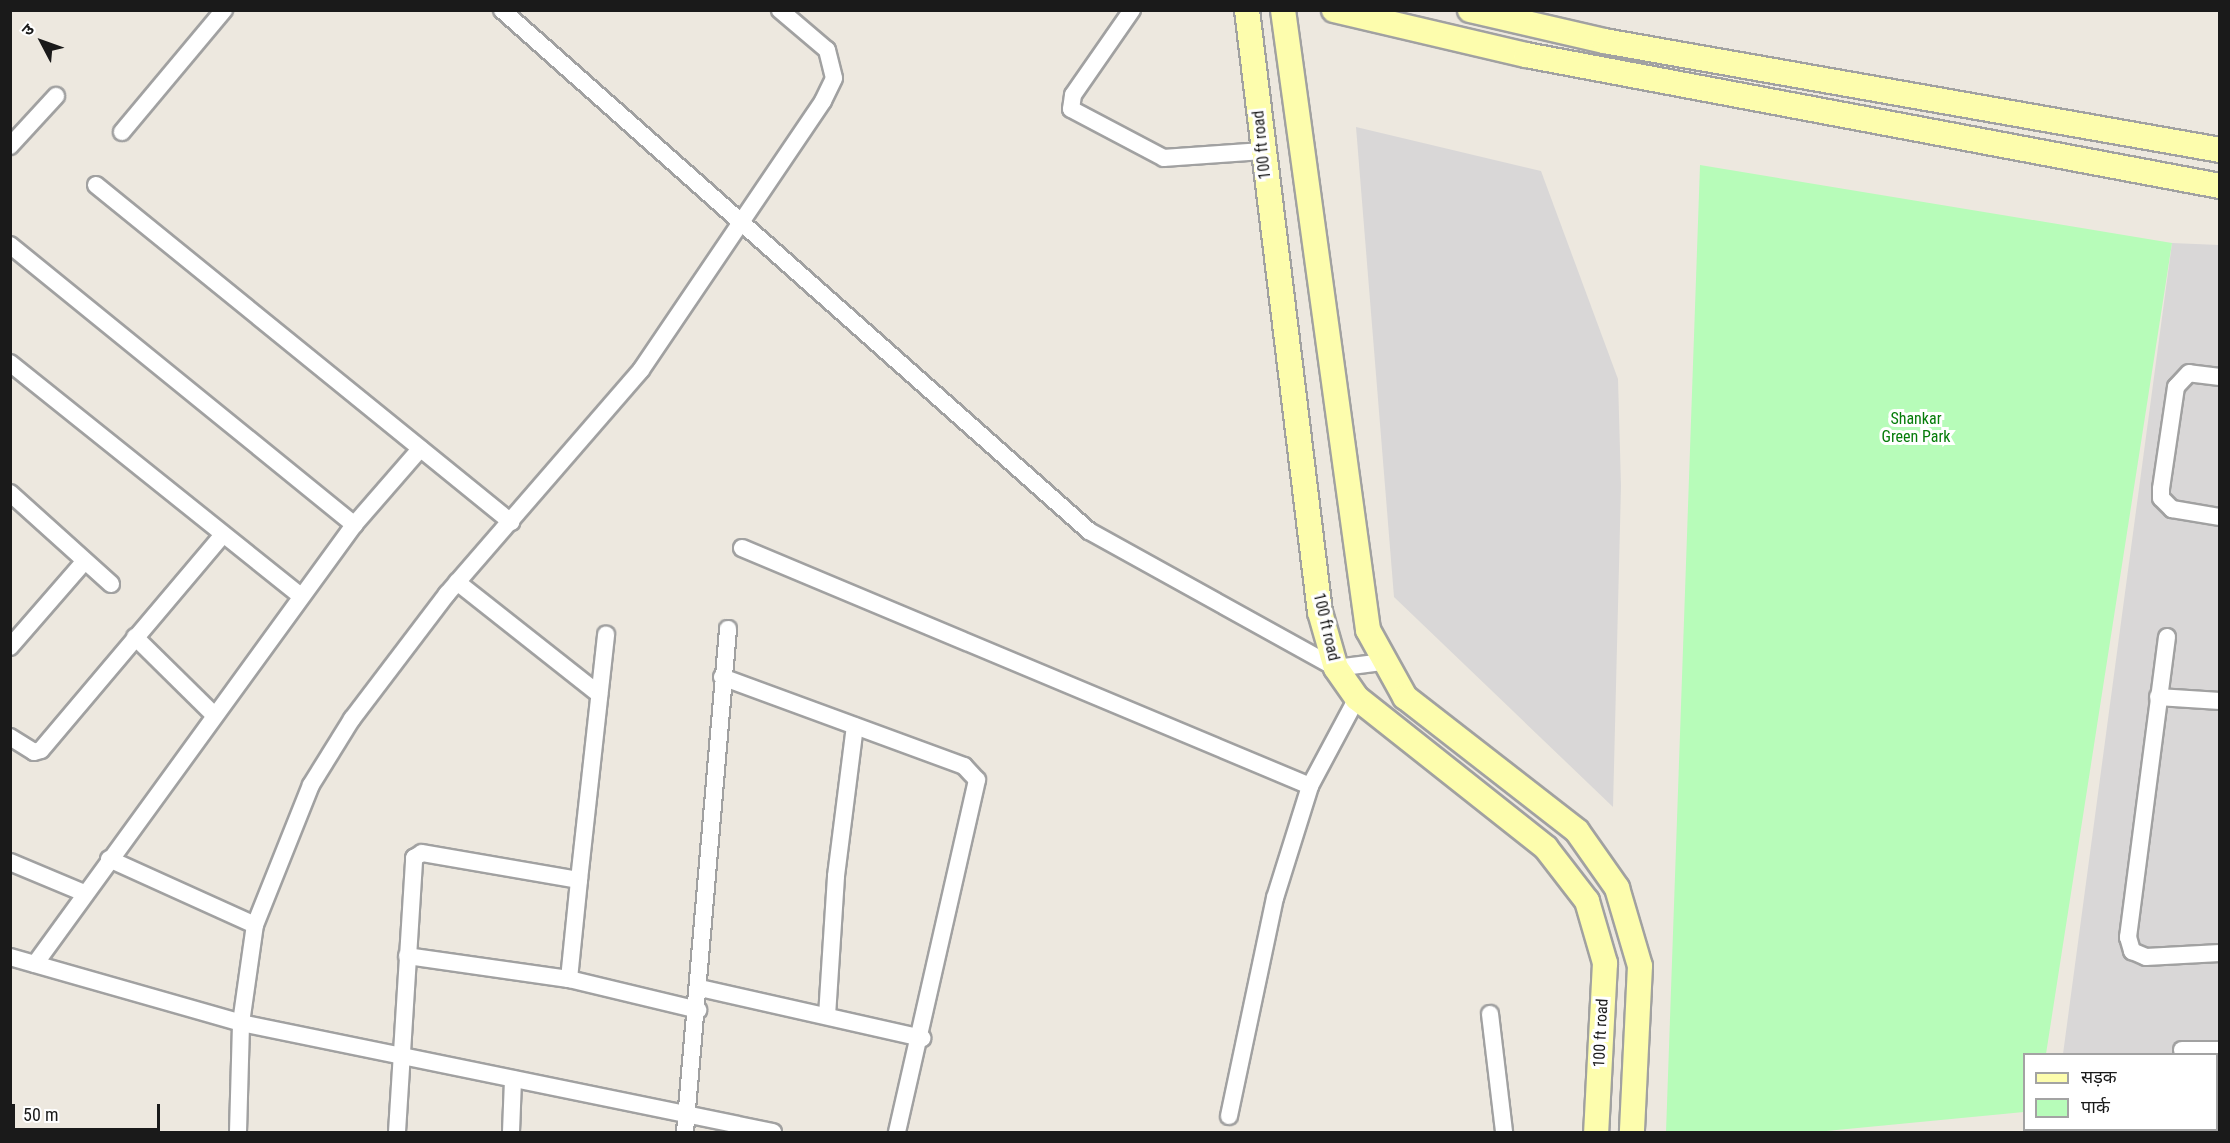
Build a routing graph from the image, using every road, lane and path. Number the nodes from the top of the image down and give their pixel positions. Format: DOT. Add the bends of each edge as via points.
graph roads {
  1 [pos="224,10"];
  2 [pos="502,10"];
  3 [pos="780,10"];
  4 [pos="1132,10"];
  5 [pos="1247,10"];
  6 [pos="1283,10"];
  7 [pos="1334,10"];
  8 [pos="1470,10"];
  9 [pos="56,96"];
  10 [pos="122,132"];
  11 [pos="10,146"];
  12 [pos="2220,150"];
  13 [pos="1262,151"];
  14 [pos="96,185"];
  15 [pos="2220,186"];
  16 [pos="744,225"];
  17 [pos="10,245"];
  18 [pos="10,363"];
  19 [pos="2220,377"];
  20 [pos="420,449"];
  21 [pos="11,494"];
  22 [pos="2220,517"];
  23 [pos="511,522"];
  24 [pos="354,525"];
  25 [pos="221,537"];
  26 [pos="742,548"];
  27 [pos="84,562"];
  28 [pos="457,582"];
  29 [pos="111,584"];
  30 [pos="301,596"];
  31 [pos="728,628"];
  32 [pos="606,634"];
  33 [pos="135,637"];
  34 [pos="2167,637"];
  35 [pos="10,647"];
  36 [pos="1382,662"];
  37 [pos="1336,668"];
  38 [pos="722,677"];
  39 [pos="599,694"];
  40 [pos="2158,697"];
  41 [pos="1357,698"];
  42 [pos="2220,702"];
  43 [pos="214,715"];
  44 [pos="855,726"];
  45 [pos="10,737"];
  46 [pos="1310,786"];
  47 [pos="109,859"];
  48 [pos="10,862"];
  49 [pos="579,880"];
  50 [pos="84,893"];
  51 [pos="255,925"];
  52 [pos="2220,953"];
  53 [pos="407,956"];
  54 [pos="10,957"];
  55 [pos="35,964"];
  56 [pos="569,979"];
  57 [pos="700,988"];
  58 [pos="698,1010"];
  59 [pos="1490,1014"];
  60 [pos="827,1016"];
  61 [pos="242,1023"];
  62 [pos="922,1038"];
  63 [pos="2182,1050"];
  64 [pos="2220,1050"];
  65 [pos="401,1055"];
  66 [pos="513,1079"];
  67 [pos="686,1115"];
  68 [pos="1229,1116"];
  69 [pos="238,1132"];
  70 [pos="397,1132"];
  71 [pos="511,1132"];
  72 [pos="685,1132"];
  73 [pos="773,1132"];
  74 [pos="897,1132"];
  75 [pos="1504,1132"];
  76 [pos="1596,1132"];
  77 [pos="1632,1132"];
  1 -- 10 [label="street"];
  2 -- 16 [label="street"];
  3 -- 16 [label="street" via="827,50 834,78"];
  4 -- 13 [label="street" via="1073,95 1071,109 1164,158"];
  5 -- 13 [label="main road, 100 ft road"];
  6 -- 36 [label="main road" via="1368,630"];
  7 -- 15 [label="main road" via="1526,56"];
  8 -- 12 [label="main road" via="1604,40"];
  9 -- 11 [label="street"];
  13 -- 37 [label="main road, 100 ft road" via="1320,612"];
  14 -- 20 [label="street"];
  16 -- 23 [label="street" via="641,370"];
  16 -- 37 [label="street" via="1089,531"];
  17 -- 24 [label="street"];
  18 -- 25 [label="street"];
  19 -- 22 [label="street" via="2189,373 2176,387 2161,489 2161,498 2172,509"];
  20 -- 23 [label="street"];
  20 -- 24 [label="street"];
  21 -- 27 [label="street"];
  23 -- 28 [label="street"];
  24 -- 30 [label="street"];
  25 -- 30 [label="street"];
  25 -- 33 [label="street"];
  26 -- 46 [label="street"];
  27 -- 29 [label="street"];
  27 -- 35 [label="street"];
  28 -- 39 [label="street"];
  28 -- 51 [label="street" via="352,719 311,785"];
  30 -- 43 [label="street"];
  31 -- 38 [label="street"];
  32 -- 39 [label="street"];
  33 -- 43 [label="street"];
  33 -- 45 [label="street" via="41,750 34,752"];
  34 -- 40 [label="street"];
  36 -- 37 [label="street"];
  36 -- 77 [label="main road" via="1405,697 1577,831 1617,888 1640,966"];
  37 -- 41 [label="main road, 100 ft road"];
  38 -- 44 [label="street"];
  38 -- 57 [label="street"];
  39 -- 49 [label="street"];
  40 -- 42 [label="street"];
  40 -- 52 [label="street" via="2128,937 2132,951 2146,957"];
  41 -- 46 [label="street"];
  41 -- 76 [label="main road, 100 ft road" via="1546,848 1587,901 1605,963"];
  43 -- 47 [label="street"];
  44 -- 60 [label="street" via="836,876"];
  44 -- 62 [label="street" via="964,766 977,780"];
  46 -- 68 [label="street" via="1275,898"];
  47 -- 50 [label="street"];
  47 -- 51 [label="street"];
  48 -- 50 [label="street"];
  49 -- 53 [label="street" via="419,853"];
  49 -- 56 [label="street"];
  50 -- 55 [label="street"];
  51 -- 61 [label="street"];
  53 -- 56 [label="street"];
  53 -- 65 [label="street"];
  54 -- 55 [label="street"];
  55 -- 61 [label="street"];
  56 -- 58 [label="street"];
  57 -- 58 [label="street"];
  57 -- 60 [label="street"];
  58 -- 67 [label="street"];
  59 -- 75 [label="street"];
  60 -- 62 [label="street"];
  61 -- 65 [label="street"];
  61 -- 69 [label="street"];
  62 -- 74 [label="street"];
  63 -- 64 [label="street"];
  65 -- 66 [label="street"];
  65 -- 70 [label="street"];
  66 -- 67 [label="street"];
  66 -- 71 [label="street"];
  67 -- 72 [label="street"];
  67 -- 73 [label="street"];
}
